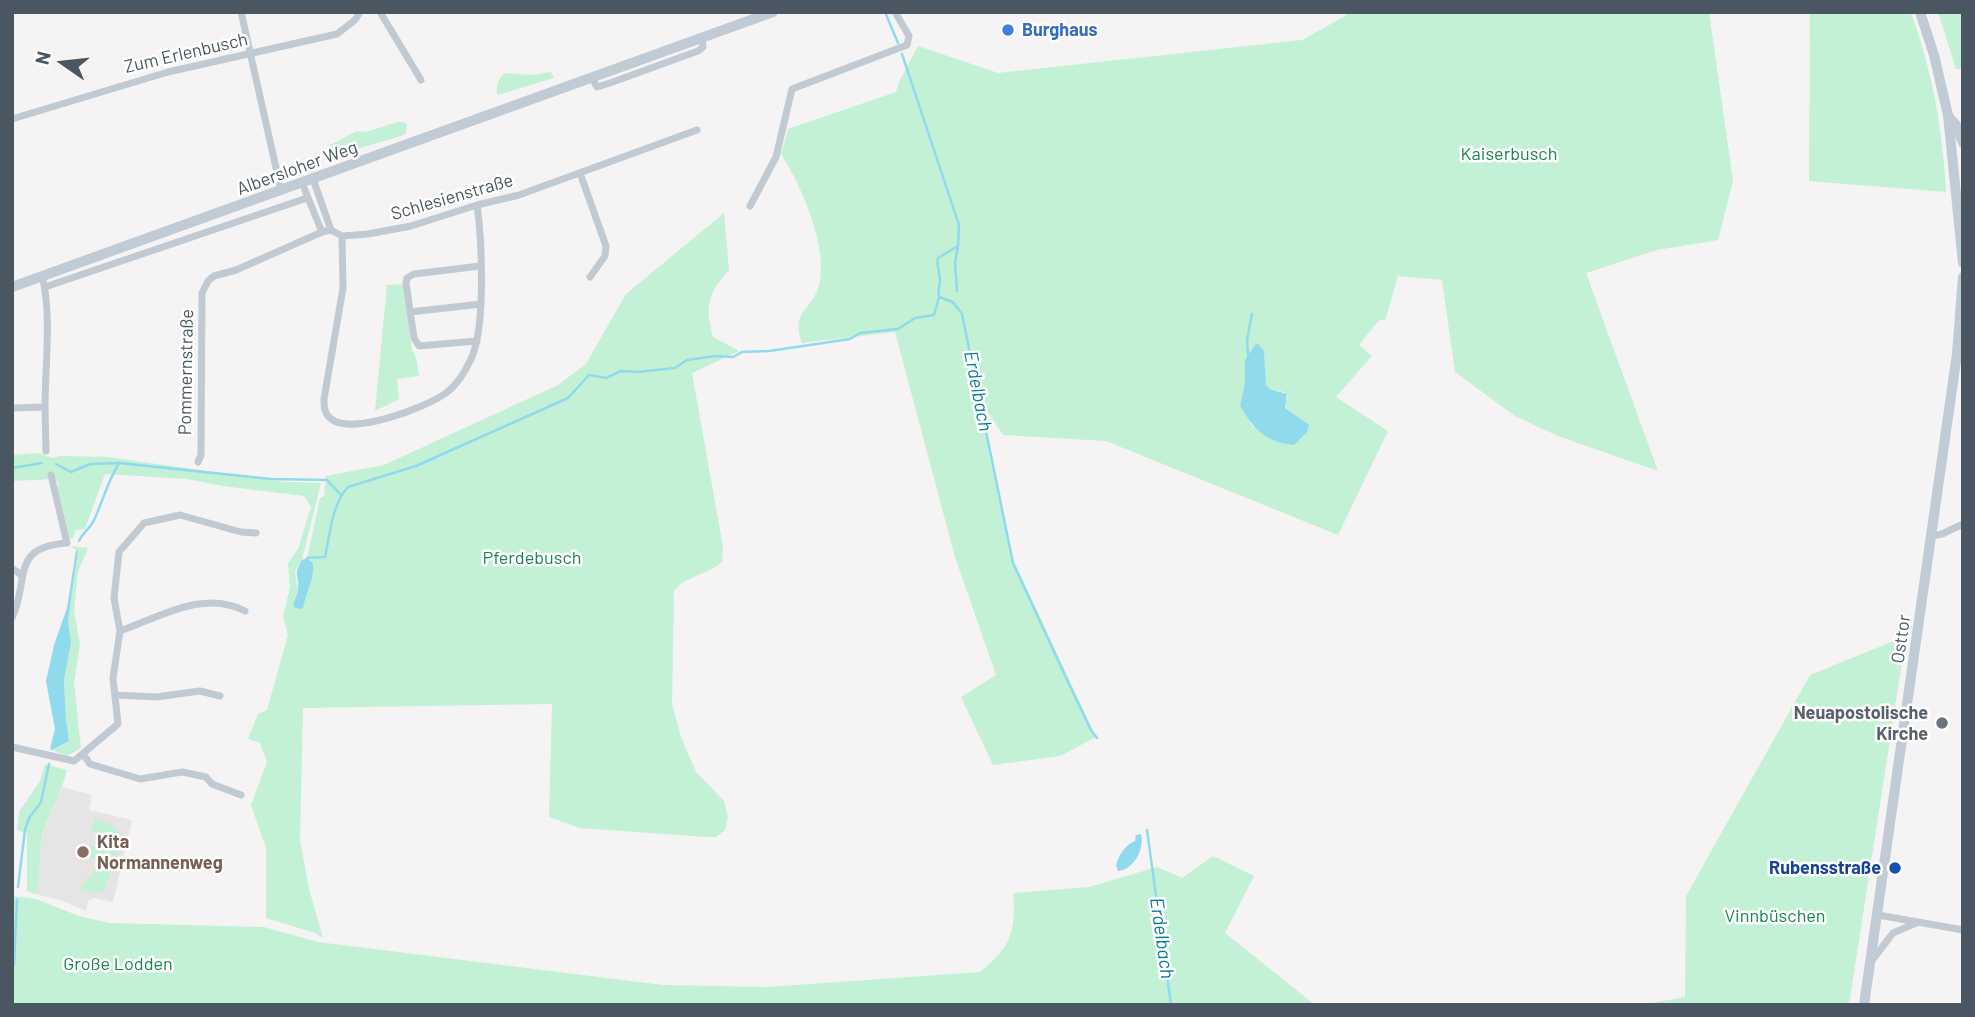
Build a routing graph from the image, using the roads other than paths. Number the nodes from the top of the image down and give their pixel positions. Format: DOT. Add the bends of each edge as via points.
graph roads {
  1 [pos="241,12"];
  2 [pos="360,12"];
  3 [pos="380,12"];
  4 [pos="773,12"];
  5 [pos="895,12"];
  6 [pos="1920,12"];
  7 [pos="250,54"];
  8 [pos="421,80"];
  9 [pos="1948,115"];
  10 [pos="12,119"];
  11 [pos="698,131"];
  12 [pos="1963,144"];
  13 [pos="580,173"];
  14 [pos="313,179"];
  15 [pos="302,183"];
  16 [pos="1959,187"];
  17 [pos="281,190"];
  18 [pos="307,198"];
  19 [pos="477,205"];
  20 [pos="750,206"];
  21 [pos="331,230"];
  22 [pos="322,232"];
  23 [pos="342,236"];
  24 [pos="1963,263"];
  25 [pos="480,266"];
  26 [pos="42,276"];
  27 [pos="590,277"];
  28 [pos="1963,277"];
  29 [pos="12,287"];
  30 [pos="45,287"];
  31 [pos="481,304"];
  32 [pos="410,313"];
  33 [pos="477,341"];
  34 [pos="45,407"];
  35 [pos="12,408"];
  36 [pos="46,451"];
  37 [pos="198,462"];
  38 [pos="51,475"];
  39 [pos="1963,524"];
  40 [pos="257,533"];
  41 [pos="1931,536"];
  42 [pos="12,568"];
  43 [pos="21,575"];
  44 [pos="245,611"];
  45 [pos="12,618"];
  46 [pos="120,631"];
  47 [pos="116,695"];
  48 [pos="220,696"];
  49 [pos="12,747"];
  50 [pos="83,754"];
  51 [pos="240,795"];
  52 [pos="1878,915"];
  53 [pos="1916,923"];
  54 [pos="1963,930"];
  55 [pos="1871,962"];
  56 [pos="1864,1005"];
  1 -- 7 [label="street"];
  2 -- 7 [label="street, Zum Erlenbusch" via="337,34"];
  3 -- 8 [label="street"];
  4 -- 14 [label="main road, Albersloher Weg"];
  5 -- 20 [label="street" via="909,36 907,45 792,89 776,157"];
  6 -- 9 [label="main road"];
  7 -- 10 [label="street, Zum Erlenbusch" via="145,78"];
  7 -- 17 [label="street"];
  9 -- 12 [label="main road"];
  9 -- 16 [label="main road"];
  11 -- 13 [label="street, Schlesienstraße"];
  13 -- 19 [label="street, Schlesienstraße"];
  13 -- 27 [label="street" via="606,246 605,256"];
  14 -- 15 [label="main road, Albersloher Weg"];
  14 -- 21 [label="street"];
  15 -- 17 [label="main road, Albersloher Weg"];
  15 -- 18 [label="street"];
  16 -- 24 [label="main road"];
  17 -- 26 [label="main road, Albersloher Weg"];
  18 -- 22 [label="street"];
  18 -- 30 [label="street, Albersloher Weg"];
  19 -- 23 [label="street, Schlesienstraße" via="411,226"];
  19 -- 25 [label="street"];
  21 -- 22 [label="street"];
  21 -- 23 [label="street"];
  22 -- 37 [label="street, Pommernstraße" via="208,281 202,293"];
  23 -- 33 [label="street" via="343,288 325,387 324,408 330,418 339,424 360,424 436,399 461,377"];
  25 -- 31 [label="street"];
  25 -- 32 [label="street" via="409,276"];
  26 -- 29 [label="main road, Albersloher Weg"];
  26 -- 30 [label="street"];
  28 -- 41 [label="main road, Osttor"];
  30 -- 34 [label="street"];
  31 -- 32 [label="street"];
  31 -- 33 [label="street"];
  32 -- 33 [label="street" via="419,346"];
  34 -- 35 [label="street"];
  34 -- 36 [label="street"];
  38 -- 43 [label="street" via="67,543 37,549"];
  39 -- 41 [label="street"];
  40 -- 46 [label="street" via="180,515 144,523 119,552 114,598"];
  41 -- 52 [label="main road, Osttor"];
  42 -- 43 [label="street"];
  43 -- 45 [label="street"];
  44 -- 46 [label="street" via="195,603"];
  46 -- 47 [label="street" via="113,678"];
  47 -- 48 [label="street" via="156,697 200,691"];
  47 -- 50 [label="street" via="118,724"];
  49 -- 50 [label="street" via="74,761"];
  50 -- 51 [label="street" via="90,764 140,779 182,772 206,777"];
  52 -- 53 [label="street"];
  52 -- 55 [label="main road, Osttor"];
  53 -- 54 [label="street"];
  53 -- 55 [label="street" via="1893,933"];
  55 -- 56 [label="main road, Osttor"];
}
